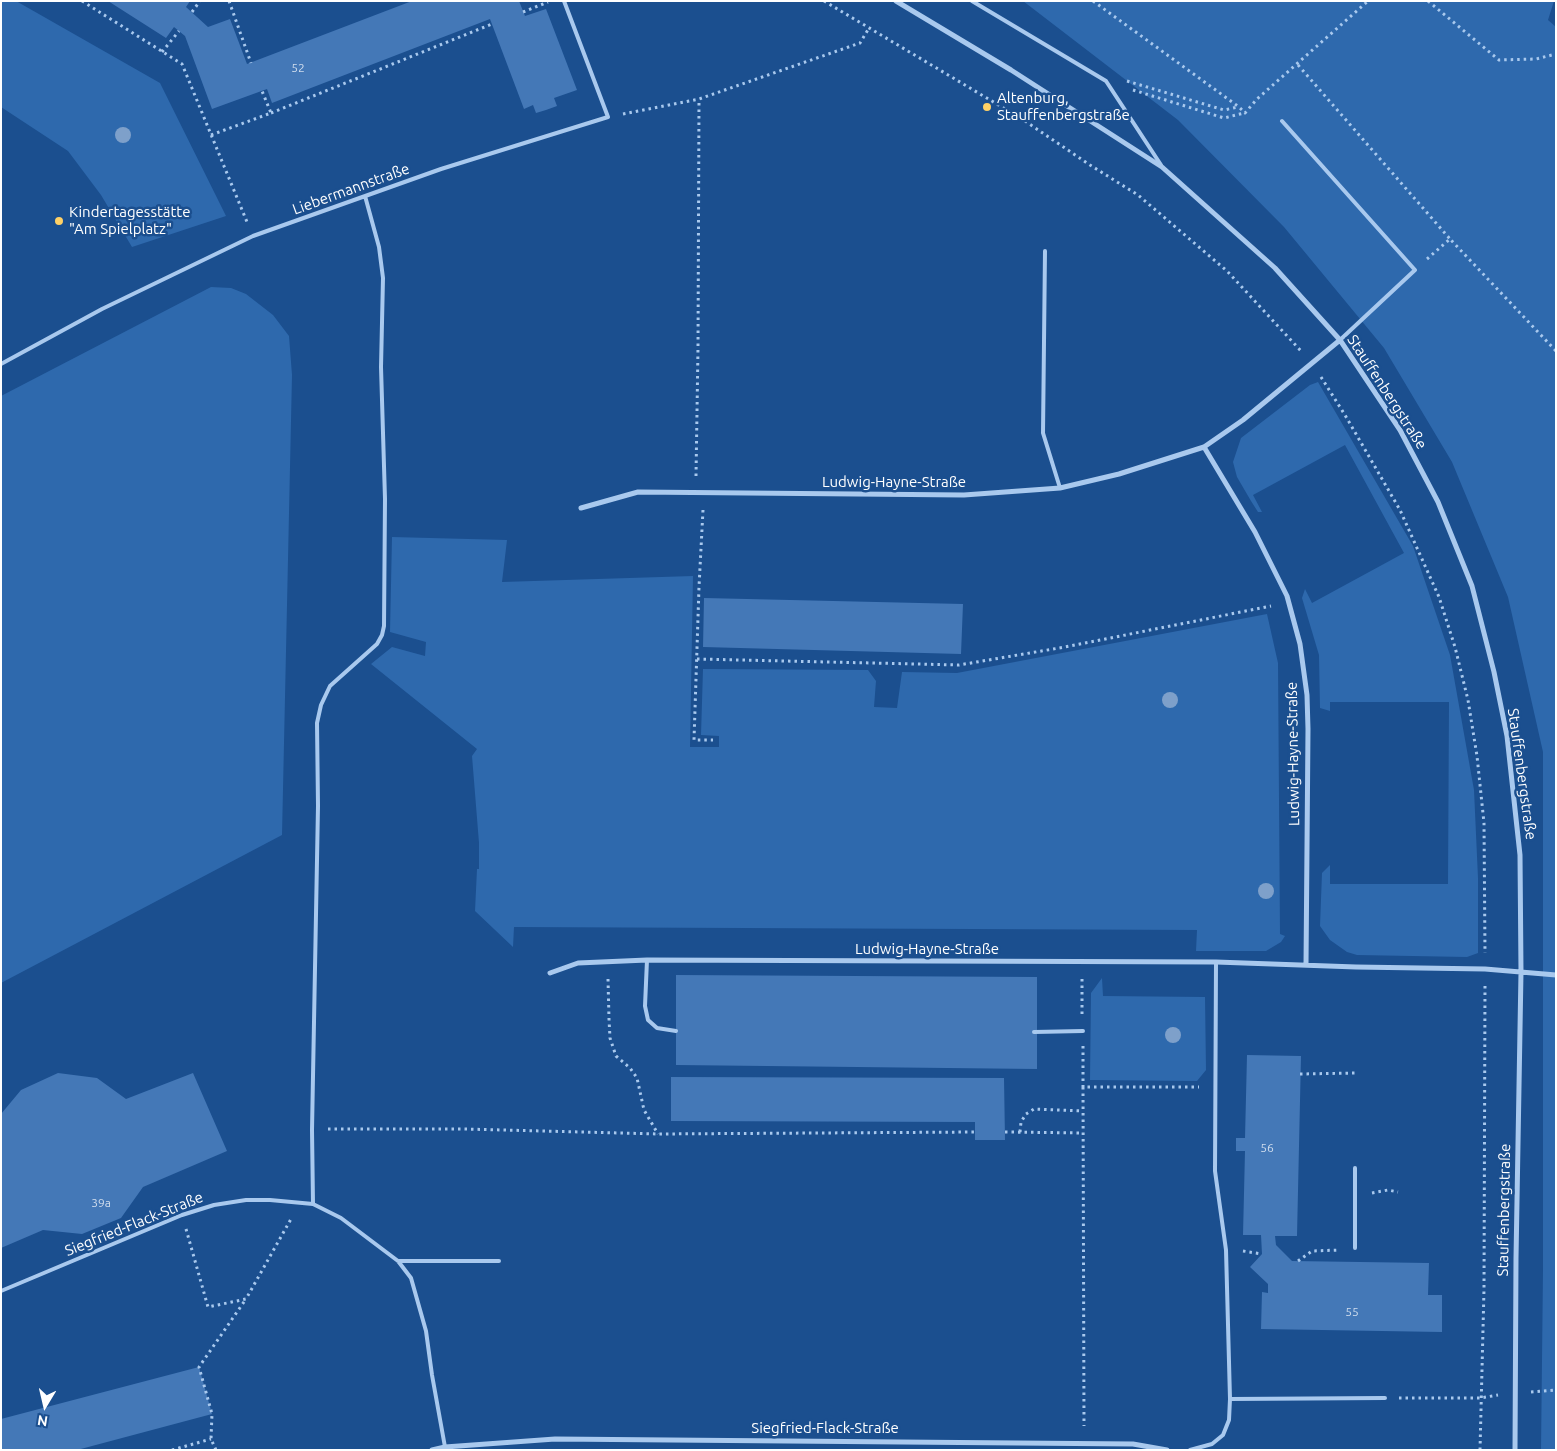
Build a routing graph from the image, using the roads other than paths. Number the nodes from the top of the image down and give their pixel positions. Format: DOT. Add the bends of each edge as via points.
graph roads {
  1 [pos="564,1"];
  2 [pos="896,1"];
  3 [pos="972,1"];
  4 [pos="1282,121"];
  5 [pos="1162,167"];
  6 [pos="365,196"];
  7 [pos="1045,251"];
  8 [pos="1340,340"];
  9 [pos="1,364"];
  10 [pos="1204,447"];
  11 [pos="1060,488"];
  12 [pos="581,508"];
  13 [pos="646,960"];
  14 [pos="1216,962"];
  15 [pos="1306,965"];
  16 [pos="550,972"];
  17 [pos="1521,972"];
  18 [pos="1556,975"];
  19 [pos="676,1031"];
  20 [pos="1083,1031"];
  21 [pos="1034,1032"];
  22 [pos="1355,1168"];
  23 [pos="313,1204"];
  24 [pos="1355,1248"];
  25 [pos="398,1261"];
  26 [pos="500,1261"];
  27 [pos="1,1291"];
  28 [pos="1385,1398"];
  29 [pos="1230,1399"];
  30 [pos="445,1447"];
  31 [pos="483,1447"];
  32 [pos="432,1450"];
  33 [pos="1167,1450"];
  34 [pos="1190,1450"];
  35 [pos="1515,1450"];
  1 -- 6 [label="lane, Liebermannstraße" via="608,117"];
  2 -- 5 [label="street, Stauffenbergstraße" via="1020,75"];
  3 -- 5 [label="lane" via="1106,81"];
  4 -- 8 [label="lane" via="1415,270"];
  5 -- 8 [label="street, Stauffenbergstraße" via="1275,268"];
  6 -- 9 [label="lane, Liebermannstraße" via="253,236 102,309"];
  6 -- 23 [label="lane" via="379,247 383,278 384,626 377,644 330,686 320,705 317,723"];
  7 -- 11 [label="lane" via="1043,433"];
  8 -- 10 [label="street, Ludwig-Hayne-Straße" via="1243,420"];
  8 -- 17 [label="street, Stauffenbergstraße" via="1405,438 1438,502 1472,586 1507,736 1520,855"];
  10 -- 11 [label="street, Ludwig-Hayne-Straße" via="1119,474"];
  10 -- 15 [label="street, Ludwig-Hayne-Straße" via="1255,532 1287,596 1300,644 1308,729"];
  11 -- 12 [label="street, Ludwig-Hayne-Straße" via="954,495 638,492"];
  13 -- 14 [label="street, Ludwig-Hayne-Straße"];
  13 -- 16 [label="street, Ludwig-Hayne-Straße" via="578,963"];
  13 -- 19 [label="lane" via="645,1006 648,1020 658,1028"];
  14 -- 15 [label="street, Ludwig-Hayne-Straße"];
  14 -- 29 [label="lane" via="1214,1171 1226,1250"];
  15 -- 17 [label="street, Ludwig-Hayne-Straße"];
  17 -- 18 [label="street"];
  17 -- 35 [label="street, Stauffenbergstraße"];
  20 -- 21 [label="lane"];
  22 -- 24 [label="lane"];
  23 -- 25 [label="lane, Siegfried-Flack-Straße" via="341,1218"];
  23 -- 27 [label="lane, Siegfried-Flack-Straße" via="246,1200 214,1205 182,1215"];
  25 -- 26 [label="lane"];
  25 -- 30 [label="lane, Siegfried-Flack-Straße" via="411,1278 426,1330"];
  28 -- 29 [label="lane"];
  29 -- 34 [label="lane" via="1229,1420 1223,1435 1212,1444"];
  30 -- 31 [label="street, Siegfried-Flack-Straße"];
  30 -- 32 [label="street, Siegfried-Flack-Straße"];
  31 -- 33 [label="street, Siegfried-Flack-Straße" via="562,1439 1133,1444"];
}
